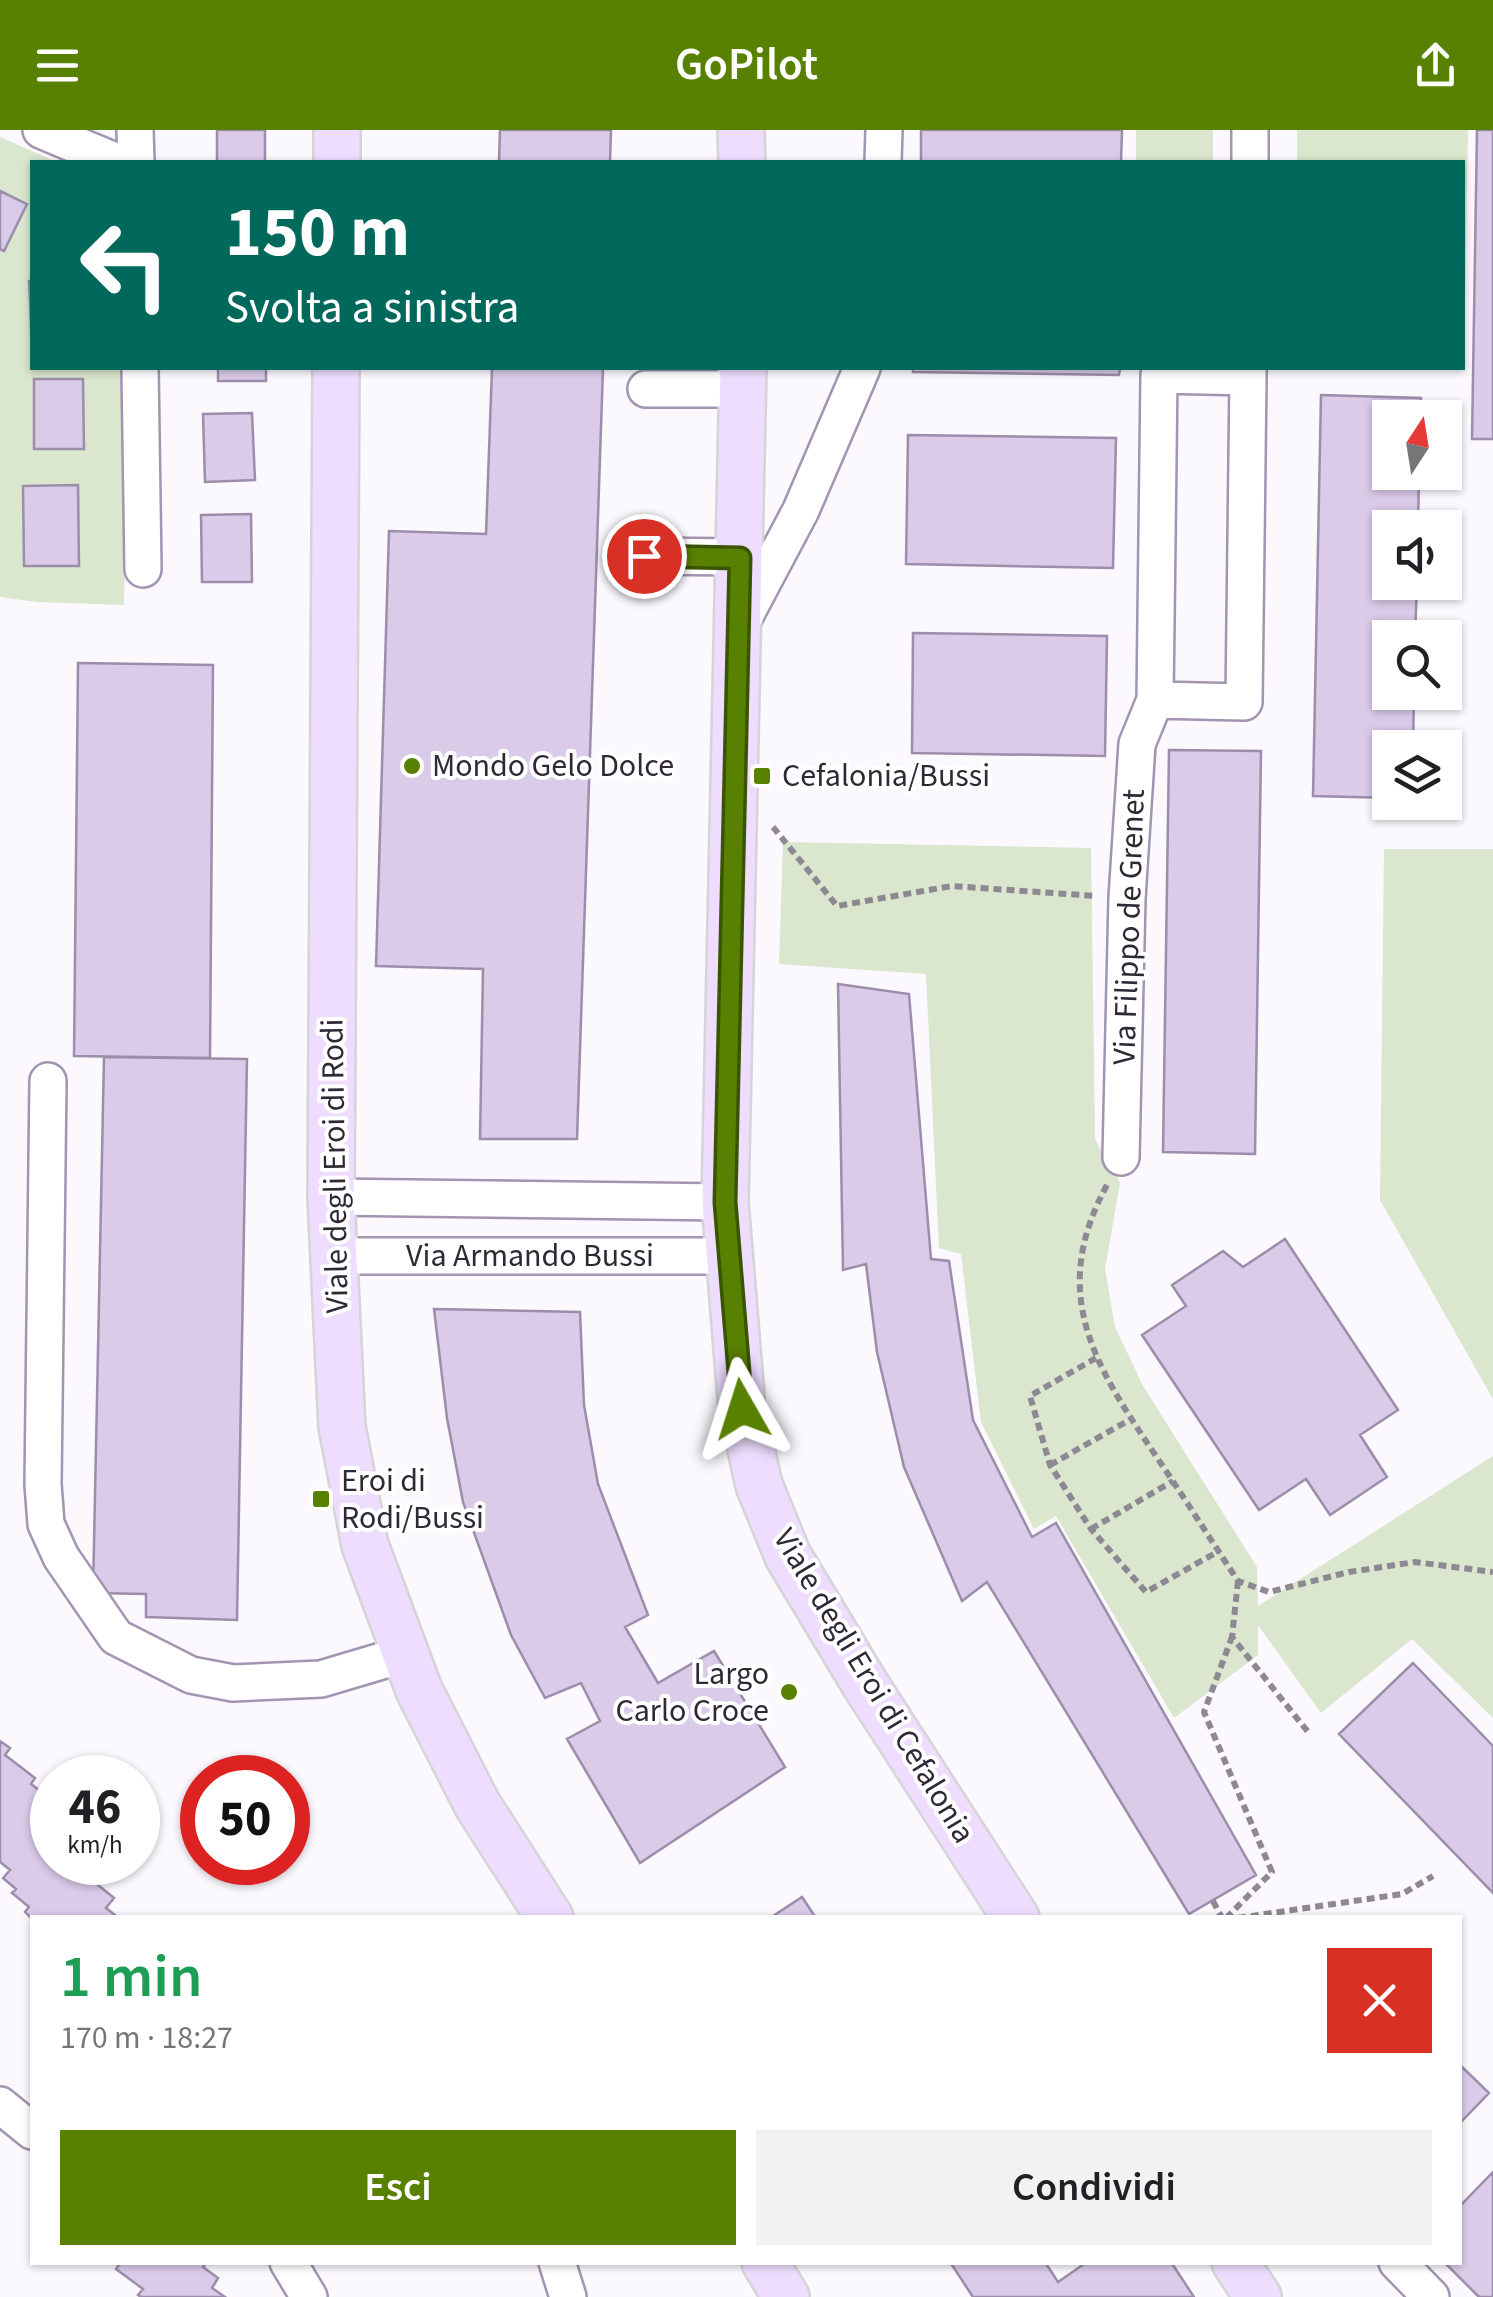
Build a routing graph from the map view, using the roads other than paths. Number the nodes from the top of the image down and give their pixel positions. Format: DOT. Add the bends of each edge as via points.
graph roads {
  1 [pos="41,130"];
  2 [pos="135,130"];
  3 [pos="337,130"];
  4 [pos="741,130"];
  5 [pos="884,130"];
  6 [pos="1250,130"];
  7 [pos="113,160"];
  8 [pos="136,160"];
  9 [pos="337,160"];
  10 [pos="742,160"];
  11 [pos="883,160"];
  12 [pos="1250,160"];
  13 [pos="140,370"];
  14 [pos="336,370"];
  15 [pos="861,370"];
  16 [pos="1248,372"];
  17 [pos="743,378"];
  18 [pos="646,389"];
  19 [pos="644,556"];
  20 [pos="740,558"];
  21 [pos="143,569"];
  22 [pos="738,628"];
  23 [pos="1155,700"];
  24 [pos="48,1081"];
  25 [pos="1121,1157"];
  26 [pos="332,1198"];
  27 [pos="725,1202"];
  28 [pos="333,1256"];
  29 [pos="727,1256"];
  30 [pos="406,1654"];
  31 [pos="548,1915"];
  32 [pos="1014,1915"];
  33 [pos="0,2105"];
  34 [pos="30,2129"];
  35 [pos="290,2265"];
  36 [pos="558,2265"];
  37 [pos="767,2265"];
  38 [pos="1237,2265"];
  39 [pos="1400,2265"];
  40 [pos="309,2297"];
  41 [pos="568,2297"];
  42 [pos="786,2297"];
  43 [pos="1258,2297"];
  44 [pos="1431,2297"];
  1 -- 7 [label="street"];
  2 -- 8 [label="street"];
  3 -- 9 [label="main road"];
  4 -- 10 [label="main road"];
  5 -- 11 [label="street"];
  6 -- 12 [label="street"];
  13 -- 21 [label="street"];
  14 -- 26 [label="main road, Viale degli Eroi di Rodi"];
  15 -- 22 [label="street" via="801,510"];
  16 -- 23 [label="street, Via Filippo de Grenet" via="1159,375"];
  16 -- 23 [label="street, Via Filippo de Grenet" via="1244,702"];
  17 -- 18 [label="street"];
  17 -- 20 [label="main road, Viale degli Eroi di Cefalonia"];
  19 -- 20 [label="street"];
  20 -- 22 [label="main road, Viale degli Eroi di Cefalonia"];
  22 -- 27 [label="main road, Viale degli Eroi di Cefalonia"];
  23 -- 25 [label="street, Via Filippo de Grenet" via="1137,744"];
  24 -- 30 [label="street" via="43,1484 46,1524 60,1557 116,1637 191,1675 234,1683 321,1679"];
  26 -- 27 [label="street, Via Armando Bussi"];
  26 -- 28 [label="main road, Viale degli Eroi di Rodi"];
  27 -- 29 [label="main road, Viale degli Eroi di Cefalonia"];
  28 -- 29 [label="street, Via Armando Bussi"];
  28 -- 30 [label="main road, Viale degli Eroi di Rodi" via="342,1427 365,1545"];
  29 -- 32 [label="main road, Viale degli Eroi di Cefalonia" via="742,1409 759,1485 788,1556"];
  30 -- 31 [label="main road, Viale degli Eroi di Rodi" via="476,1804"];
  33 -- 34 [label="street"];
  35 -- 40 [label="street"];
  36 -- 41 [label="street"];
  37 -- 42 [label="main road"];
  38 -- 43 [label="main road"];
  39 -- 44 [label="street"];
}
